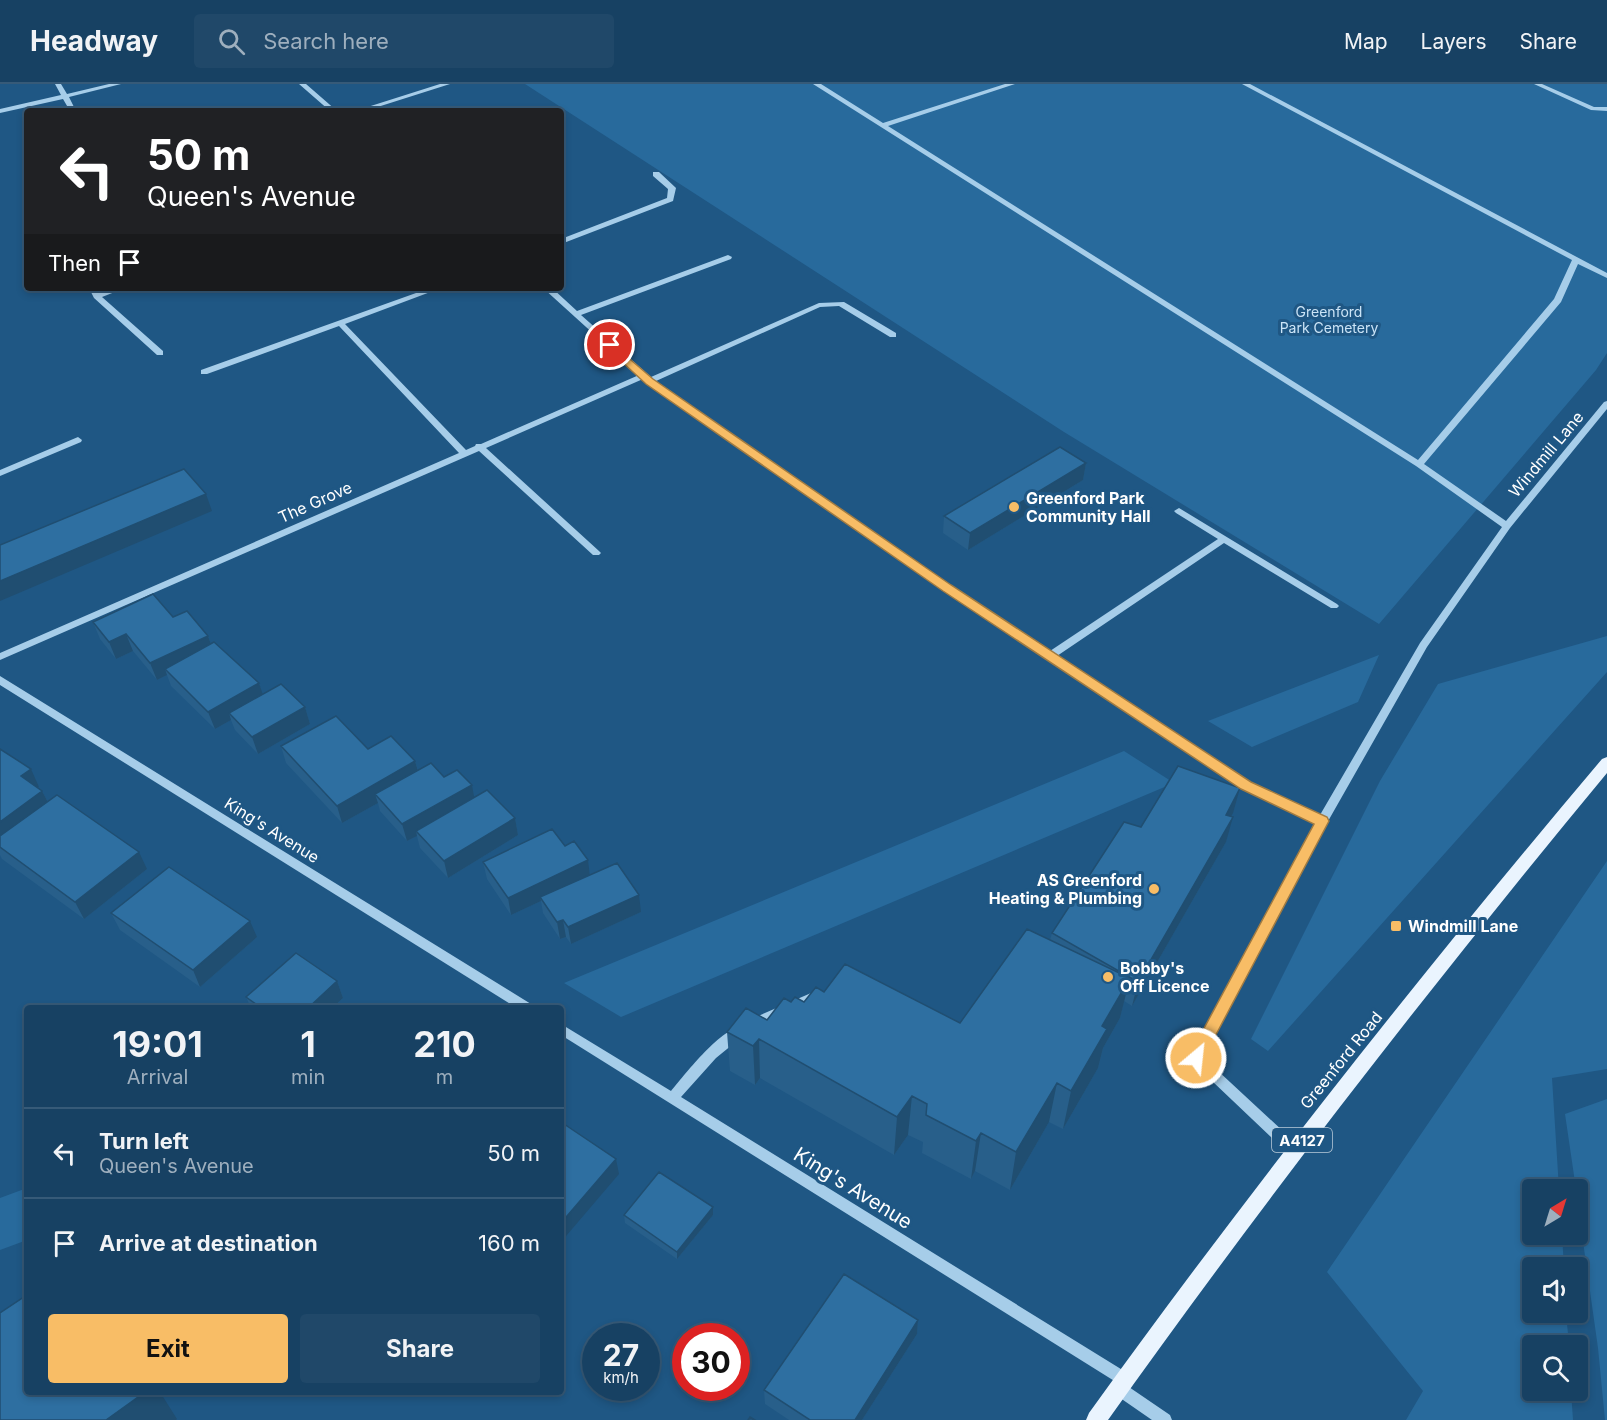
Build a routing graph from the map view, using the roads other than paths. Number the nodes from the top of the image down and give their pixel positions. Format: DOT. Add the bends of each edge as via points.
graph roads {
  1 [pos="58,84"];
  2 [pos="117,84"];
  3 [pos="302,84"];
  4 [pos="447,84"];
  5 [pos="816,84"];
  6 [pos="1012,84"];
  7 [pos="1245,84"];
  8 [pos="1537,84"];
  9 [pos="64,96"];
  10 [pos="71,108"];
  11 [pos="330,108"];
  12 [pos="368,108"];
  13 [pos="1607,109"];
  14 [pos="0,111"];
  15 [pos="882,126"];
  16 [pos="656,174"];
  17 [pos="564,241"];
  18 [pos="728,257"];
  19 [pos="1576,260"];
  20 [pos="1607,276"];
  21 [pos="429,291"];
  22 [pos="550,291"];
  23 [pos="95,292"];
  24 [pos="576,314"];
  25 [pos="340,323"];
  26 [pos="893,335"];
  27 [pos="160,353"];
  28 [pos="204,372"];
  29 [pos="647,379"];
  30 [pos="1607,405"];
  31 [pos="78,440"];
  32 [pos="478,446"];
  33 [pos="464,453"];
  34 [pos="1419,464"];
  35 [pos="0,472"];
  36 [pos="1179,512"];
  37 [pos="1507,526"];
  38 [pos="1224,539"];
  39 [pos="596,553"];
  40 [pos="1334,606"];
  41 [pos="1050,656"];
  42 [pos="0,657"];
  43 [pos="0,680"];
  44 [pos="1607,763"];
  45 [pos="1322,821"];
  46 [pos="832,989"];
  47 [pos="521,1005"];
  48 [pos="564,1031"];
  49 [pos="672,1099"];
  50 [pos="1294,1150"];
  51 [pos="1121,1384"];
  52 [pos="1096,1420"];
  53 [pos="1165,1420"];
  1 -- 9 [label="street"];
  2 -- 9 [label="street"];
  3 -- 11 [label="street"];
  4 -- 12 [label="street"];
  5 -- 15 [label="street"];
  6 -- 15 [label="street"];
  7 -- 19 [label="street"];
  8 -- 13 [label="street" via="1593,109"];
  9 -- 10 [label="street"];
  9 -- 14 [label="street"];
  15 -- 34 [label="street"];
  16 -- 17 [label="street" via="672,188 670,199"];
  18 -- 24 [label="street"];
  19 -- 20 [label="street"];
  19 -- 34 [label="street" via="1558,300"];
  21 -- 25 [label="street"];
  22 -- 24 [label="street"];
  23 -- 27 [label="street"];
  24 -- 29 [label="street"];
  25 -- 28 [label="street"];
  25 -- 33 [label="street"];
  26 -- 29 [label="street, The Grove" via="841,304 819,305"];
  29 -- 32 [label="street, The Grove"];
  29 -- 41 [label="street"];
  30 -- 37 [label="street, Windmill Lane"];
  31 -- 35 [label="street"];
  32 -- 33 [label="street, The Grove"];
  32 -- 39 [label="street"];
  33 -- 42 [label="street, The Grove"];
  34 -- 37 [label="street"];
  36 -- 38 [label="street"];
  37 -- 45 [label="street, Windmill Lane" via="1423,645"];
  38 -- 40 [label="street"];
  38 -- 41 [label="street"];
  41 -- 45 [label="street" via="1246,786"];
  43 -- 47 [label="street, King's Avenue"];
  44 -- 50 [label="main road, Greenford Road / A4127" via="1518,868"];
  45 -- 50 [label="street, Windmill Lane" via="1196,1058"];
  46 -- 49 [label="street" via="757,1021 726,1040"];
  48 -- 49 [label="street, King's Avenue"];
  49 -- 51 [label="street, King's Avenue"];
  50 -- 51 [label="main road, Greenford Road / A4127"];
  51 -- 52 [label="main road, Greenford Road / A4127"];
  51 -- 53 [label="street, King's Avenue"];
}
